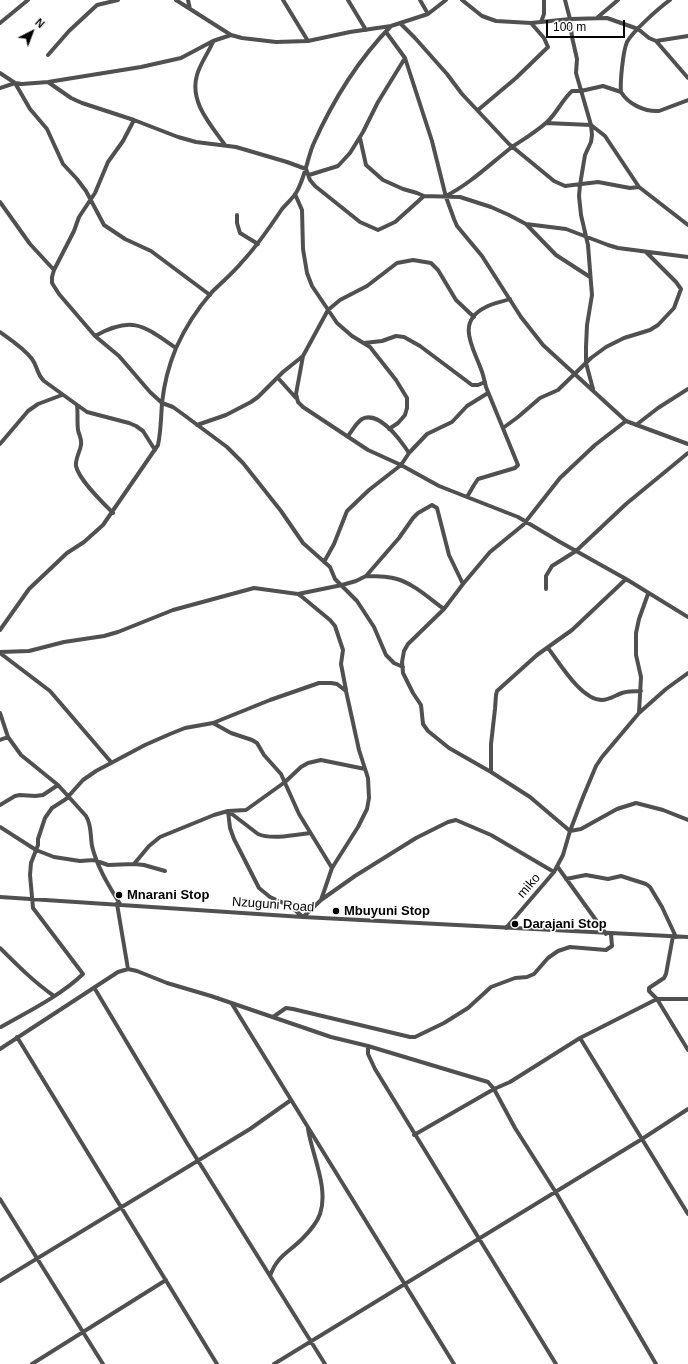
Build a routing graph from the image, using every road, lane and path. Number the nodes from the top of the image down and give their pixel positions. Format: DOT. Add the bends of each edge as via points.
graph roads {
  1 [pos="28,0"];
  2 [pos="118,0"];
  3 [pos="176,0"];
  4 [pos="188,0"];
  5 [pos="283,0"];
  6 [pos="348,0"];
  7 [pos="420,0"];
  8 [pos="446,0"];
  9 [pos="462,0"];
  10 [pos="544,0"];
  11 [pos="565,0"];
  12 [pos="618,0"];
  13 [pos="670,0"];
  14 [pos="190,9"];
  15 [pos="428,14"];
  16 [pos="598,17"];
  17 [pos="570,18"];
  18 [pos="541,22"];
  19 [pos="0,23"];
  20 [pos="400,23"];
  21 [pos="531,23"];
  22 [pos="391,26"];
  23 [pos="638,29"];
  24 [pos="366,30"];
  25 [pos="386,32"];
  26 [pos="231,35"];
  27 [pos="688,36"];
  28 [pos="214,41"];
  29 [pos="308,41"];
  30 [pos="656,41"];
  31 [pos="48,55"];
  32 [pos="404,58"];
  33 [pos="0,73"];
  34 [pos="688,78"];
  35 [pos="15,82"];
  36 [pos="48,82"];
  37 [pos="0,88"];
  38 [pos="581,92"];
  39 [pos="621,92"];
  40 [pos="688,100"];
  41 [pos="478,110"];
  42 [pos="134,120"];
  43 [pos="546,123"];
  44 [pos="591,125"];
  45 [pos="360,138"];
  46 [pos="225,145"];
  47 [pos="513,147"];
  48 [pos="306,169"];
  49 [pos="309,175"];
  50 [pos="580,185"];
  51 [pos="639,187"];
  52 [pos="295,194"];
  53 [pos="424,196"];
  54 [pos="446,197"];
  55 [pos="90,200"];
  56 [pos="0,202"];
  57 [pos="236,215"];
  58 [pos="526,224"];
  59 [pos="688,225"];
  60 [pos="585,237"];
  61 [pos="258,244"];
  62 [pos="646,252"];
  63 [pos="688,257"];
  64 [pos="54,270"];
  65 [pos="590,277"];
  66 [pos="210,296"];
  67 [pos="510,300"];
  68 [pos="328,310"];
  69 [pos="474,317"];
  70 [pos="0,332"];
  71 [pos="95,336"];
  72 [pos="364,343"];
  73 [pos="176,348"];
  74 [pos="303,356"];
  75 [pos="586,364"];
  76 [pos="575,375"];
  77 [pos="278,378"];
  78 [pos="485,382"];
  79 [pos="593,390"];
  80 [pos="688,390"];
  81 [pos="488,393"];
  82 [pos="62,395"];
  83 [pos="296,398"];
  84 [pos="162,403"];
  85 [pos="77,405"];
  86 [pos="626,421"];
  87 [pos="197,425"];
  88 [pos="636,425"];
  89 [pos="503,428"];
  90 [pos="389,429"];
  91 [pos="348,436"];
  92 [pos="0,444"];
  93 [pos="688,444"];
  94 [pos="155,450"];
  95 [pos="409,453"];
  96 [pos="688,453"];
  97 [pos="401,464"];
  98 [pos="467,497"];
  99 [pos="113,512"];
  100 [pos="526,522"];
  101 [pos="576,551"];
  102 [pos="324,562"];
  103 [pos="366,576"];
  104 [pos="626,579"];
  105 [pos="462,584"];
  106 [pos="342,585"];
  107 [pos="546,589"];
  108 [pos="298,594"];
  109 [pos="648,594"];
  110 [pos="444,609"];
  111 [pos="688,617"];
  112 [pos="0,630"];
  113 [pos="548,648"];
  114 [pos="0,653"];
  115 [pos="402,667"];
  116 [pos="688,673"];
  117 [pos="346,691"];
  118 [pos="641,691"];
  119 [pos="639,712"];
  120 [pos="0,713"];
  121 [pos="213,724"];
  122 [pos="8,736"];
  123 [pos="0,740"];
  124 [pos="111,762"];
  125 [pos="365,769"];
  126 [pos="491,772"];
  127 [pos="285,782"];
  128 [pos="58,785"];
  129 [pos="69,797"];
  130 [pos="0,805"];
  131 [pos="228,811"];
  132 [pos="688,820"];
  133 [pos="0,827"];
  134 [pos="570,831"];
  135 [pos="310,833"];
  136 [pos="36,850"];
  137 [pos="98,861"];
  138 [pos="134,864"];
  139 [pos="557,866"];
  140 [pos="332,868"];
  141 [pos="165,871"];
  142 [pos="554,872"];
  143 [pos="566,879"];
  144 [pos="0,897"];
  145 [pos="33,898"];
  146 [pos="321,900"];
  147 [pos="118,904"];
  148 [pos="303,917"];
  149 [pos="506,928"];
  150 [pos="609,934"];
  151 [pos="675,937"];
  152 [pos="688,937"];
  153 [pos="0,948"];
  154 [pos="128,969"];
  155 [pos="95,989"];
  156 [pos="54,996"];
  157 [pos="688,999"];
  158 [pos="656,1000"];
  159 [pos="232,1003"];
  160 [pos="273,1017"];
  161 [pos="2,1027"];
  162 [pos="17,1037"];
  163 [pos="580,1038"];
  164 [pos="368,1046"];
  165 [pos="0,1049"];
  166 [pos="688,1050"];
  167 [pos="494,1089"];
  168 [pos="291,1100"];
  169 [pos="688,1108"];
  170 [pos="308,1127"];
  171 [pos="414,1135"];
  172 [pos="642,1138"];
  173 [pos="198,1161"];
  174 [pos="555,1191"];
  175 [pos="0,1199"];
  176 [pos="121,1207"];
  177 [pos="688,1214"];
  178 [pos="478,1238"];
  179 [pos="37,1258"];
  180 [pos="270,1276"];
  181 [pos="166,1280"];
  182 [pos="0,1281"];
  183 [pos="404,1284"];
  184 [pos="83,1332"];
  185 [pos="311,1341"];
  186 [pos="32,1364"];
  187 [pos="103,1364"];
  188 [pos="217,1364"];
  189 [pos="274,1364"];
  190 [pos="325,1364"];
  191 [pos="454,1364"];
  192 [pos="556,1364"];
  193 [pos="656,1364"];
  1 -- 19 [label="street"];
  2 -- 31 [label="street" via="97,5 69,30"];
  3 -- 14 [label="street"];
  4 -- 14 [label="street"];
  5 -- 29 [label="street"];
  6 -- 24 [label="street"];
  7 -- 15 [label="street"];
  8 -- 15 [label="street"];
  9 -- 21 [label="street" via="484,16 496,20"];
  10 -- 18 [label="street"];
  11 -- 17 [label="street"];
  12 -- 16 [label="street"];
  13 -- 23 [label="street"];
  14 -- 26 [label="street"];
  15 -- 20 [label="street"];
  16 -- 17 [label="street"];
  16 -- 23 [label="street"];
  17 -- 18 [label="street"];
  17 -- 38 [label="street"];
  18 -- 21 [label="street"];
  20 -- 22 [label="street"];
  20 -- 41 [label="street"];
  21 -- 41 [label="street" via="548,47"];
  22 -- 24 [label="street"];
  22 -- 25 [label="street"];
  23 -- 30 [label="street"];
  23 -- 39 [label="street" via="626,45"];
  24 -- 29 [label="street"];
  25 -- 32 [label="street"];
  25 -- 48 [label="street" via="338,95 312,149"];
  26 -- 28 [label="street"];
  26 -- 29 [label="street" via="276,42"];
  27 -- 30 [label="street"];
  28 -- 36 [label="street" via="181,58"];
  28 -- 46 [label="street" via="197,75 195,93 199,106"];
  30 -- 34 [label="street"];
  32 -- 45 [label="street"];
  32 -- 54 [label="street" via="432,141"];
  33 -- 35 [label="street"];
  35 -- 36 [label="street"];
  35 -- 37 [label="street"];
  35 -- 55 [label="street" via="30,109 47,129 63,164 84,187"];
  36 -- 42 [label="street" via="82,103"];
  38 -- 39 [label="street" via="603,86"];
  38 -- 43 [label="street" via="570,92"];
  38 -- 44 [label="street"];
  39 -- 40 [label="street" via="634,105 655,112"];
  41 -- 47 [label="street"];
  42 -- 46 [label="street" via="196,142"];
  42 -- 55 [label="street" via="108,162 98,189"];
  43 -- 44 [label="street"];
  43 -- 47 [label="street"];
  44 -- 50 [label="street" via="591,142 585,155"];
  44 -- 51 [label="street" via="605,136"];
  45 -- 49 [label="street" via="338,166"];
  45 -- 53 [label="street" via="364,162 373,172 394,186"];
  46 -- 48 [label="street"];
  47 -- 50 [label="street" via="559,184"];
  47 -- 54 [label="street"];
  48 -- 49 [label="street"];
  48 -- 52 [label="street"];
  49 -- 53 [label="street" via="320,190 360,222 378,230 395,222"];
  50 -- 51 [label="street" via="598,182 630,188"];
  50 -- 60 [label="street"];
  51 -- 59 [label="street"];
  52 -- 61 [label="street"];
  52 -- 68 [label="street" via="302,213 307,273 314,291"];
  53 -- 54 [label="street"];
  54 -- 58 [label="street" via="460,197 481,203"];
  54 -- 67 [label="street" via="457,226 482,256"];
  55 -- 64 [label="street" via="79,217"];
  55 -- 66 [label="street" via="106,227 151,251"];
  56 -- 64 [label="street" via="30,244"];
  57 -- 61 [label="street" via="240,233"];
  58 -- 60 [label="street" via="566,229"];
  58 -- 65 [label="street" via="556,255"];
  60 -- 62 [label="street" via="608,245"];
  60 -- 65 [label="street"];
  61 -- 66 [label="street"];
  62 -- 63 [label="street"];
  62 -- 75 [label="street" via="679,286 681,291 676,304 666,318 654,328 618,340"];
  64 -- 71 [label="street" via="52,283"];
  65 -- 75 [label="street" via="592,295 586,331"];
  66 -- 73 [label="street" via="188,324"];
  67 -- 69 [label="street" via="486,306"];
  67 -- 76 [label="street" via="537,338"];
  68 -- 69 [label="street" via="340,300 367,286 397,263 412,260 428,262 435,266 453,296"];
  68 -- 72 [label="street" via="342,328"];
  68 -- 74 [label="street"];
  69 -- 78 [label="street" via="468,335"];
  70 -- 82 [label="street" via="25,350 34,361 39,376"];
  71 -- 73 [label="street" via="120,326 139,325"];
  71 -- 84 [label="street" via="119,356"];
  72 -- 78 [label="street" via="396,336 404,337 472,385"];
  72 -- 90 [label="street" via="392,375 407,398 404,415"];
  73 -- 84 [label="street" via="166,376"];
  74 -- 77 [label="street"];
  74 -- 83 [label="street"];
  75 -- 76 [label="street"];
  75 -- 79 [label="street"];
  76 -- 79 [label="street"];
  76 -- 89 [label="street" via="558,390 540,398"];
  77 -- 83 [label="street"];
  77 -- 87 [label="street" via="252,402"];
  78 -- 81 [label="street"];
  79 -- 86 [label="street"];
  80 -- 88 [label="street"];
  81 -- 89 [label="street"];
  81 -- 95 [label="street" via="467,406 452,422 427,434"];
  82 -- 85 [label="street"];
  82 -- 92 [label="street" via="38,404 28,411"];
  83 -- 91 [label="street" via="308,411"];
  84 -- 87 [label="street" via="173,407"];
  84 -- 94 [label="street" via="161,430"];
  85 -- 94 [label="street" via="93,415 136,426 143,431"];
  85 -- 99 [label="street" via="81,443 76,467 94,494"];
  86 -- 88 [label="street"];
  86 -- 100 [label="street" via="560,478"];
  87 -- 102 [label="street" via="243,463 303,543"];
  88 -- 93 [label="street"];
  89 -- 98 [label="street" via="517,466 478,479"];
  90 -- 91 [label="street" via="376,418 367,418 360,421"];
  90 -- 95 [label="street"];
  91 -- 97 [label="street" via="368,450"];
  94 -- 99 [label="street"];
  95 -- 97 [label="street"];
  96 -- 101 [label="street" via="626,504"];
  97 -- 98 [label="street" via="439,486"];
  97 -- 102 [label="street" via="347,511"];
  98 -- 100 [label="street"];
  99 -- 112 [label="street" via="103,525 62,558 29,590"];
  100 -- 101 [label="street"];
  100 -- 105 [label="street" via="490,552"];
  101 -- 104 [label="street"];
  101 -- 107 [label="street" via="558,562 547,573"];
  102 -- 106 [label="street"];
  103 -- 105 [label="street" via="413,518 432,504 437,508 449,555"];
  103 -- 106 [label="street"];
  103 -- 110 [label="street" via="400,580"];
  104 -- 109 [label="street"];
  104 -- 113 [label="street" via="572,630"];
  105 -- 110 [label="street"];
  106 -- 108 [label="street"];
  106 -- 115 [label="street" via="369,618 386,655"];
  108 -- 114 [label="street" via="254,588 173,610 104,636 29,651"];
  108 -- 117 [label="street" via="336,626 343,650 341,664"];
  109 -- 111 [label="street"];
  109 -- 118 [label="street" via="636,633"];
  110 -- 115 [label="street" via="408,644 404,651"];
  113 -- 118 [label="street" via="573,682 599,700 624,692"];
  113 -- 126 [label="street" via="501,687 496,695"];
  114 -- 124 [label="street" via="50,691"];
  115 -- 126 [label="street" via="403,674 420,705 423,724 428,731 449,748"];
  116 -- 119 [label="street, miko"];
  117 -- 121 [label="street" via="337,684 318,683"];
  117 -- 125 [label="street"];
  118 -- 119 [label="street"];
  119 -- 134 [label="street, miko" via="596,766"];
  120 -- 122 [label="street"];
  121 -- 124 [label="street" via="185,728 145,744"];
  121 -- 127 [label="street" via="241,738 256,742"];
  122 -- 123 [label="street"];
  122 -- 128 [label="street" via="26,760"];
  124 -- 129 [label="street" via="83,780"];
  125 -- 127 [label="street" via="317,760 304,765"];
  125 -- 140 [label="street" via="370,789 367,809"];
  126 -- 134 [label="street" via="530,797"];
  127 -- 131 [label="street" via="246,810"];
  127 -- 135 [label="street"];
  128 -- 129 [label="street"];
  128 -- 130 [label="street" via="43,795 20,795"];
  129 -- 136 [label="street" via="48,813"];
  129 -- 137 [label="street" via="90,821 92,846"];
  131 -- 135 [label="street" via="262,836"];
  131 -- 138 [label="street" via="160,838 149,846"];
  131 -- 148 [label="street" via="232,834 259,888 270,897 290,906"];
  132 -- 134 [label="street" via="636,803 581,829"];
  133 -- 136 [label="street"];
  134 -- 139 [label="street, miko" via="567,845"];
  135 -- 140 [label="street"];
  136 -- 137 [label="street" via="54,857"];
  136 -- 145 [label="street" via="30,870"];
  137 -- 138 [label="street" via="108,865"];
  137 -- 147 [label="street"];
  138 -- 141 [label="street"];
  139 -- 142 [label="street, miko"];
  139 -- 143 [label="street"];
  140 -- 146 [label="street"];
  142 -- 146 [label="street" via="491,835 456,820 416,838"];
  142 -- 149 [label="street, miko"];
  143 -- 150 [label="street"];
  143 -- 151 [label="street" via="586,875 608,879 621,876 646,884 662,907"];
  144 -- 145 [label="street, Nzuguni Road"];
  145 -- 147 [label="street, Nzuguni Road"];
  145 -- 156 [label="street" via="33,908 83,974"];
  146 -- 148 [label="street"];
  147 -- 148 [label="street, Nzuguni Road"];
  147 -- 154 [label="street"];
  148 -- 149 [label="street, Nzuguni Road"];
  149 -- 150 [label="street, Nzuguni Road"];
  150 -- 151 [label="street, Nzuguni Road"];
  150 -- 160 [label="street" via="612,946 606,950 570,947 558,951 534,974 510,979 491,987 468,1008 415,1037 286,1008"];
  151 -- 152 [label="street, Nzuguni Road"];
  151 -- 158 [label="street" via="664,978 649,988"];
  153 -- 156 [label="street"];
  154 -- 155 [label="street" via="118,972"];
  154 -- 159 [label="street"];
  155 -- 162 [label="street"];
  155 -- 173 [label="street"];
  156 -- 161 [label="street"];
  157 -- 158 [label="street"];
  158 -- 163 [label="street"];
  158 -- 166 [label="street"];
  159 -- 160 [label="street"];
  159 -- 168 [label="street"];
  160 -- 164 [label="street" via="331,1037"];
  162 -- 165 [label="street"];
  162 -- 176 [label="street"];
  163 -- 167 [label="street" via="510,1082"];
  163 -- 172 [label="street"];
  164 -- 167 [label="street" via="485,1081"];
  164 -- 171 [label="street" via="368,1054 375,1069"];
  167 -- 171 [label="street"];
  167 -- 174 [label="street" via="522,1140"];
  168 -- 170 [label="street"];
  168 -- 173 [label="street"];
  169 -- 172 [label="street"];
  170 -- 180 [label="street" via="322,1188 320,1214 303,1238 277,1260"];
  170 -- 183 [label="street"];
  171 -- 178 [label="street"];
  172 -- 174 [label="street"];
  172 -- 177 [label="street"];
  173 -- 176 [label="street"];
  173 -- 180 [label="street"];
  174 -- 178 [label="street"];
  174 -- 193 [label="street"];
  175 -- 179 [label="street"];
  176 -- 179 [label="street"];
  176 -- 181 [label="street"];
  178 -- 183 [label="street"];
  178 -- 192 [label="street"];
  179 -- 182 [label="street"];
  179 -- 184 [label="street"];
  180 -- 185 [label="street"];
  181 -- 184 [label="street"];
  181 -- 188 [label="street"];
  183 -- 185 [label="street"];
  183 -- 191 [label="street"];
  184 -- 186 [label="street"];
  184 -- 187 [label="street"];
  185 -- 189 [label="street"];
  185 -- 190 [label="street"];
}
